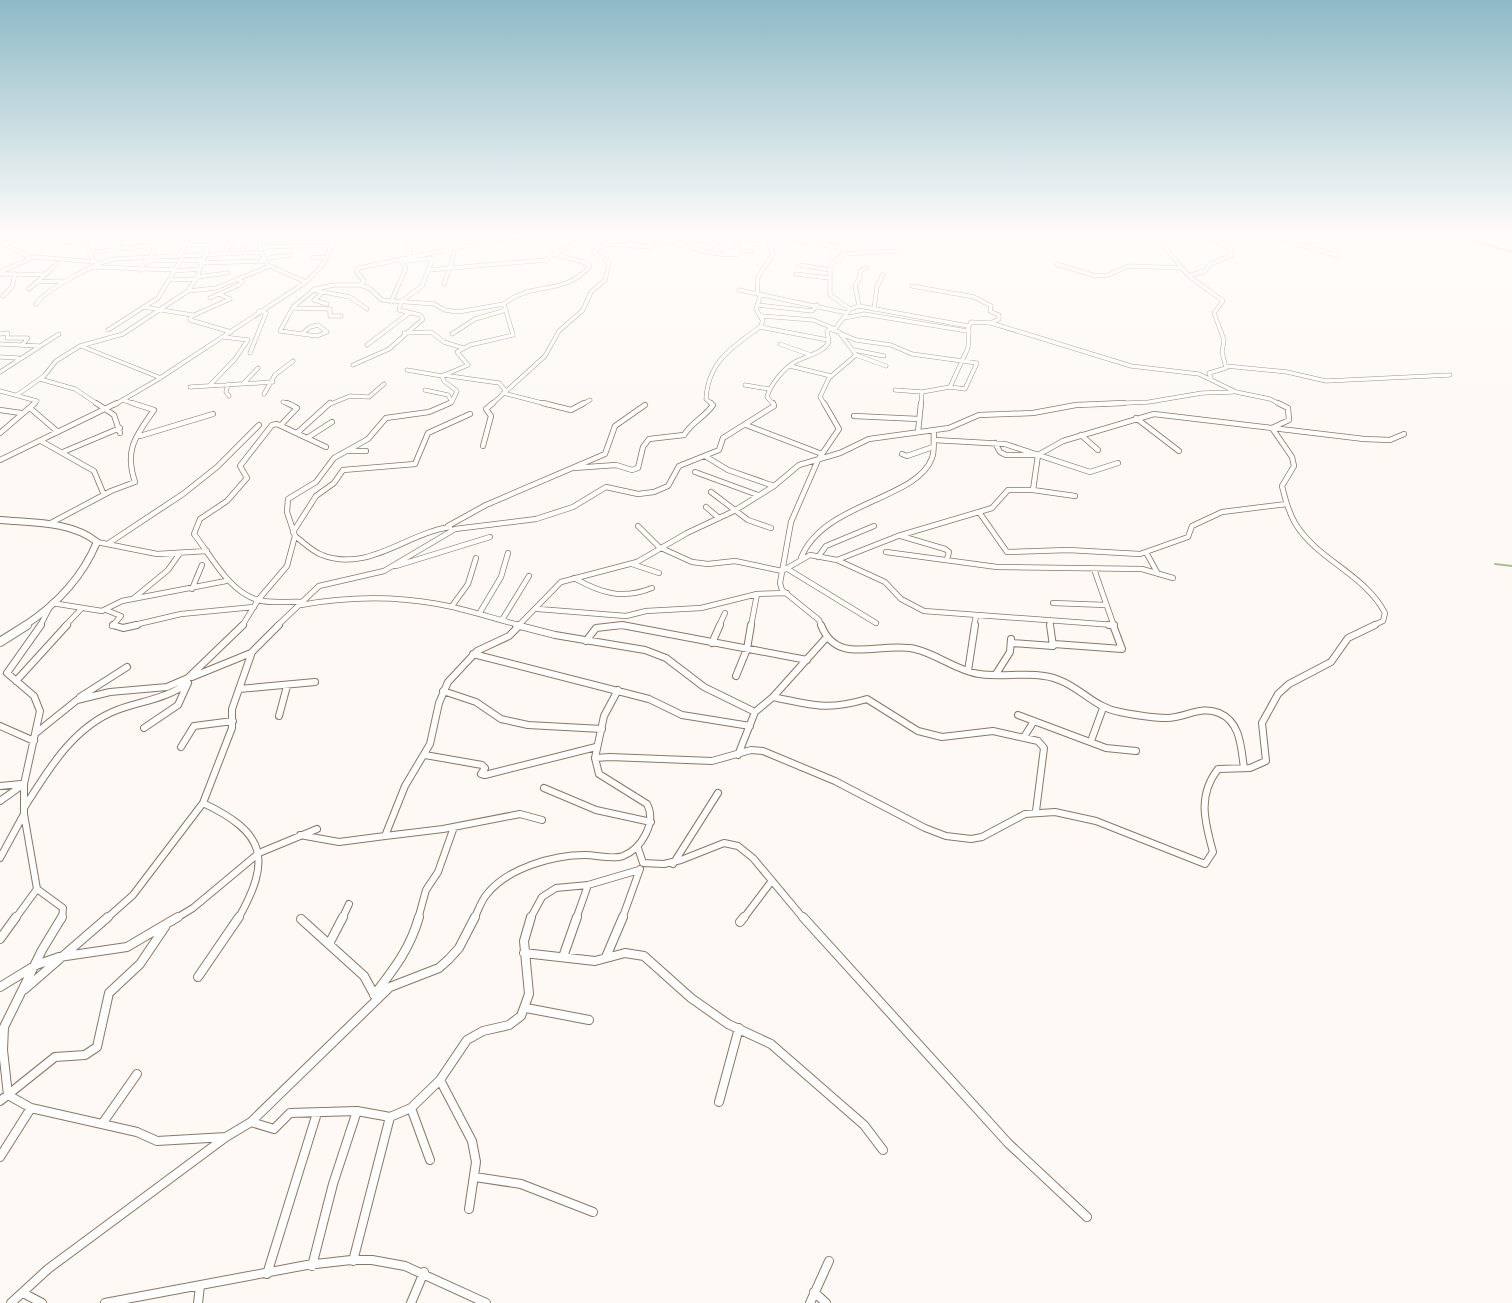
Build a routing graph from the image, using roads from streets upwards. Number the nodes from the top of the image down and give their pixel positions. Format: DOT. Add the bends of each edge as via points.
graph roads {
  1 [pos="41,297"];
  2 [pos="160,297"];
  3 [pos="180,297"];
  4 [pos="225,297"];
  5 [pos="282,297"];
  6 [pos="306,297"];
  7 [pos="318,297"];
  8 [pos="356,297"];
  9 [pos="378,297"];
  10 [pos="393,297"];
  11 [pos="407,297"];
  12 [pos="520,297"];
  13 [pos="589,297"];
  14 [pos="758,297"];
  15 [pos="774,297"];
  16 [pos="832,297"];
  17 [pos="857,297"];
  18 [pos="876,297"];
  19 [pos="963,297"];
  20 [pos="1218,297"];
  21 [pos="391,302"];
  22 [pos="401,302"];
  23 [pos="36,304"];
  24 [pos="327,304"];
  25 [pos="757,304"];
  26 [pos="817,305"];
  27 [pos="859,306"];
  28 [pos="143,307"];
  29 [pos="505,307"];
  30 [pos="293,308"];
  31 [pos="367,309"];
  32 [pos="874,309"];
  33 [pos="163,310"];
  34 [pos="259,312"];
  35 [pos="410,312"];
  36 [pos="847,313"];
  37 [pos="192,316"];
  38 [pos="330,316"];
  39 [pos="341,316"];
  40 [pos="762,316"];
  41 [pos="991,323"];
  42 [pos="760,327"];
  43 [pos="969,328"];
  44 [pos="108,330"];
  45 [pos="328,330"];
  46 [pos="837,330"];
  47 [pos="232,332"];
  48 [pos="404,333"];
  49 [pos="0,334"];
  50 [pos="59,334"];
  51 [pos="302,334"];
  52 [pos="452,334"];
  53 [pos="224,337"];
  54 [pos="828,340"];
  55 [pos="0,344"];
  56 [pos="23,344"];
  57 [pos="780,344"];
  58 [pos="367,345"];
  59 [pos="39,346"];
  60 [pos="81,346"];
  61 [pos="463,348"];
  62 [pos="250,353"];
  63 [pos="855,353"];
  64 [pos="811,355"];
  65 [pos="884,356"];
  66 [pos="0,357"];
  67 [pos="19,358"];
  68 [pos="293,361"];
  69 [pos="961,362"];
  70 [pos="353,366"];
  71 [pos="790,366"];
  72 [pos="887,366"];
  73 [pos="1226,366"];
  74 [pos="258,368"];
  75 [pos="407,370"];
  76 [pos="0,372"];
  77 [pos="442,375"];
  78 [pos="1450,375"];
  79 [pos="831,376"];
  80 [pos="161,377"];
  81 [pos="40,379"];
  82 [pos="1214,380"];
  83 [pos="273,382"];
  84 [pos="244,383"];
  85 [pos="228,384"];
  86 [pos="384,384"];
  87 [pos="210,385"];
  88 [pos="745,385"];
  89 [pos="190,387"];
  90 [pos="950,387"];
  91 [pos="769,388"];
  92 [pos="425,390"];
  93 [pos="895,390"];
  94 [pos="0,391"];
  95 [pos="504,392"];
  96 [pos="922,392"];
  97 [pos="1236,392"];
  98 [pos="17,394"];
  99 [pos="264,394"];
  100 [pos="229,396"];
  101 [pos="122,400"];
  102 [pos="590,400"];
  103 [pos="452,401"];
  104 [pos="284,402"];
  105 [pos="645,405"];
  106 [pos="30,408"];
  107 [pos="0,410"];
  108 [pos="104,411"];
  109 [pos="21,413"];
  110 [pos="213,414"];
  111 [pos="470,414"];
  112 [pos="854,416"];
  113 [pos="1136,418"];
  114 [pos="919,419"];
  115 [pos="332,422"];
  116 [pos="259,425"];
  117 [pos="281,425"];
  118 [pos="746,425"];
  119 [pos="934,430"];
  120 [pos="1273,430"];
  121 [pos="120,431"];
  122 [pos="58,432"];
  123 [pos="918,432"];
  124 [pos="0,433"];
  125 [pos="296,433"];
  126 [pos="1404,434"];
  127 [pos="1081,435"];
  128 [pos="138,437"];
  129 [pos="307,438"];
  130 [pos="934,440"];
  131 [pos="41,441"];
  132 [pos="995,443"];
  133 [pos="484,446"];
  134 [pos="326,447"];
  135 [pos="933,447"];
  136 [pos="1098,450"];
  137 [pos="348,451"];
  138 [pos="1179,451"];
  139 [pos="366,452"];
  140 [pos="63,453"];
  141 [pos="822,454"];
  142 [pos="902,454"];
  143 [pos="705,456"];
  144 [pos="1038,456"];
  145 [pos="0,460"];
  146 [pos="818,460"];
  147 [pos="1118,463"];
  148 [pos="573,468"];
  149 [pos="695,472"];
  150 [pos="321,477"];
  151 [pos="336,480"];
  152 [pos="774,486"];
  153 [pos="1033,490"];
  154 [pos="711,492"];
  155 [pos="104,495"];
  156 [pos="758,496"];
  157 [pos="1075,496"];
  158 [pos="1287,504"];
  159 [pos="706,507"];
  160 [pos="734,511"];
  161 [pos="979,512"];
  162 [pos="719,518"];
  163 [pos="0,520"];
  164 [pos="48,525"];
  165 [pos="449,526"];
  166 [pos="638,526"];
  167 [pos="874,526"];
  168 [pos="455,528"];
  169 [pos="771,528"];
  170 [pos="294,534"];
  171 [pos="898,536"];
  172 [pos="490,537"];
  173 [pos="97,542"];
  174 [pos="109,543"];
  175 [pos="659,547"];
  176 [pos="208,551"];
  177 [pos="886,552"];
  178 [pos="180,553"];
  179 [pos="509,553"];
  180 [pos="1147,554"];
  181 [pos="818,557"];
  182 [pos="476,558"];
  183 [pos="801,558"];
  184 [pos="947,559"];
  185 [pos="838,560"];
  186 [pos="629,563"];
  187 [pos="202,565"];
  188 [pos="784,569"];
  189 [pos="1094,569"];
  190 [pos="384,570"];
  191 [pos="659,573"];
  192 [pos="1157,574"];
  193 [pos="529,576"];
  194 [pos="574,578"];
  195 [pos="1173,578"];
  196 [pos="226,581"];
  197 [pos="652,588"];
  198 [pos="192,589"];
  199 [pos="787,593"];
  200 [pos="757,594"];
  201 [pos="134,598"];
  202 [pos="258,600"];
  203 [pos="52,603"];
  204 [pos="302,603"];
  205 [pos="1053,603"];
  206 [pos="1106,605"];
  207 [pos="452,606"];
  208 [pos="254,607"];
  209 [pos="81,609"];
  210 [pos="538,609"];
  211 [pos="106,610"];
  212 [pos="724,613"];
  213 [pos="479,614"];
  214 [pos="976,616"];
  215 [pos="502,620"];
  216 [pos="1051,622"];
  217 [pos="876,623"];
  218 [pos="520,625"];
  219 [pos="1114,625"];
  220 [pos="826,638"];
  221 [pos="586,641"];
  222 [pos="0,642"];
  223 [pos="712,643"];
  224 [pos="1054,644"];
  225 [pos="747,649"];
  226 [pos="252,652"];
  227 [pos="472,654"];
  228 [pos="807,660"];
  229 [pos="127,667"];
  230 [pos="968,671"];
  231 [pos="4,674"];
  232 [pos="996,674"];
  233 [pos="736,676"];
  234 [pos="16,681"];
  235 [pos="188,681"];
  236 [pos="315,682"];
  237 [pos="287,686"];
  238 [pos="239,689"];
  239 [pos="618,690"];
  240 [pos="443,691"];
  241 [pos="773,697"];
  242 [pos="77,700"];
  243 [pos="1103,708"];
  244 [pos="755,712"];
  245 [pos="1018,715"];
  246 [pos="278,716"];
  247 [pos="233,721"];
  248 [pos="1034,721"];
  249 [pos="0,726"];
  250 [pos="750,726"];
  251 [pos="144,728"];
  252 [pos="602,729"];
  253 [pos="35,737"];
  254 [pos="1024,737"];
  255 [pos="1091,741"];
  256 [pos="181,747"];
  257 [pos="596,747"];
  258 [pos="1136,751"];
  259 [pos="425,755"];
  260 [pos="738,755"];
  261 [pos="595,758"];
  262 [pos="1244,768"];
  263 [pos="24,784"];
  264 [pos="0,786"];
  265 [pos="544,788"];
  266 [pos="718,793"];
  267 [pos="0,802"];
  268 [pos="203,803"];
  269 [pos="24,811"];
  270 [pos="1037,811"];
  271 [pos="542,820"];
  272 [pos="651,822"];
  273 [pos="454,827"];
  274 [pos="317,829"];
  275 [pos="300,835"];
  276 [pos="385,836"];
  277 [pos="638,848"];
  278 [pos="259,853"];
  279 [pos="0,858"];
  280 [pos="672,865"];
  281 [pos="641,867"];
  282 [pos="771,882"];
  283 [pos="588,885"];
  284 [pos="37,889"];
  285 [pos="349,904"];
  286 [pos="301,919"];
  287 [pos="740,922"];
  288 [pos="166,926"];
  289 [pos="0,939"];
  290 [pos="329,944"];
  291 [pos="524,953"];
  292 [pos="59,957"];
  293 [pos="562,957"];
  294 [pos="606,957"];
  295 [pos="36,965"];
  296 [pos="198,977"];
  297 [pos="0,988"];
  298 [pos="25,989"];
  299 [pos="375,998"];
  300 [pos="526,1008"];
  301 [pos="589,1020"];
  302 [pos="739,1028"];
  303 [pos="2,1029"];
  304 [pos="136,1074"];
  305 [pos="440,1080"];
  306 [pos="8,1095"];
  307 [pos="0,1101"];
  308 [pos="719,1102"];
  309 [pos="31,1108"];
  310 [pos="411,1108"];
  311 [pos="357,1111"];
  312 [pos="317,1113"];
  313 [pos="390,1117"];
  314 [pos="251,1122"];
  315 [pos="102,1124"];
  316 [pos="226,1137"];
  317 [pos="883,1150"];
  318 [pos="0,1157"];
  319 [pos="430,1160"];
  320 [pos="475,1177"];
  321 [pos="469,1209"];
  322 [pos="593,1212"];
  323 [pos="1087,1217"];
  324 [pos="353,1261"];
  325 [pos="829,1261"];
  326 [pos="312,1266"];
  327 [pos="424,1272"];
  328 [pos="267,1274"];
  329 [pos="200,1286"];
  330 [pos="814,1292"];
  331 [pos="23,1293"];
  332 [pos="11,1303"];
  333 [pos="42,1303"];
  334 [pos="105,1303"];
  335 [pos="198,1303"];
  336 [pos="411,1303"];
  337 [pos="486,1303"];
  338 [pos="810,1303"];
  339 [pos="826,1303"];
  1 -- 23 [label="street"];
  2 -- 28 [label="street"];
  3 -- 33 [label="street"];
  4 -- 37 [label="street" via="230,299"];
  5 -- 34 [label="street"];
  6 -- 30 [label="street"];
  7 -- 24 [label="street" via="314,300"];
  8 -- 31 [label="street"];
  9 -- 21 [label="street"];
  10 -- 21 [label="street"];
  11 -- 22 [label="street"];
  12 -- 29 [label="street"];
  13 -- 95 [label="street" via="583,310 559,331 545,356"];
  14 -- 25 [label="street"];
  15 -- 26 [label="street"];
  16 -- 36 [label="street"];
  17 -- 27 [label="street"];
  18 -- 32 [label="street"];
  19 -- 41 [label="street" via="984,300 991,306 990,311 1000,317"];
  20 -- 73 [label="street" via="1223,301 1214,319 1224,341"];
  21 -- 22 [label="street"];
  22 -- 29 [label="street" via="434,304 458,312"];
  22 -- 35 [label="street" via="399,310"];
  25 -- 26 [label="street" via="812,310"];
  25 -- 40 [label="street"];
  26 -- 36 [label="street"];
  27 -- 32 [label="street"];
  27 -- 36 [label="street"];
  28 -- 33 [label="street"];
  28 -- 44 [label="street"];
  29 -- 52 [label="street"];
  29 -- 61 [label="street" via="513,335"];
  30 -- 38 [label="street" via="330,309"];
  30 -- 51 [label="street" via="280,331"];
  32 -- 43 [label="street"];
  33 -- 37 [label="street"];
  33 -- 60 [label="street" via="123,334"];
  34 -- 47 [label="street"];
  34 -- 62 [label="street" via="266,313"];
  35 -- 48 [label="street" via="424,317"];
  35 -- 58 [label="street"];
  36 -- 43 [label="street"];
  36 -- 46 [label="street"];
  37 -- 47 [label="street" via="190,320"];
  38 -- 39 [label="street"];
  38 -- 45 [label="street" via="322,325"];
  40 -- 42 [label="street"];
  40 -- 46 [label="street" via="813,320"];
  41 -- 43 [label="street" via="971,322"];
  41 -- 82 [label="street" via="1130,366 1199,373"];
  42 -- 54 [label="street"];
  42 -- 148 [label="street" via="718,358 705,385 712,410 689,423 684,435 649,439 640,465 632,470"];
  43 -- 69 [label="street" via="968,348"];
  46 -- 54 [label="street" via="827,331"];
  46 -- 63 [label="street"];
  46 -- 69 [label="street" via="856,340"];
  47 -- 53 [label="street"];
  48 -- 61 [label="street" via="431,332"];
  48 -- 70 [label="street" via="386,351"];
  49 -- 56 [label="street" via="28,338"];
  50 -- 59 [label="street"];
  51 -- 51 [label="street" via="317,336 327,332 316,326"];
  53 -- 80 [label="street"];
  53 -- 87 [label="street" via="248,340"];
  54 -- 64 [label="street" via="825,349"];
  55 -- 56 [label="street"];
  56 -- 59 [label="street"];
  57 -- 64 [label="street"];
  59 -- 67 [label="street"];
  60 -- 80 [label="street"];
  60 -- 81 [label="street" via="56,361"];
  61 -- 77 [label="street" via="457,352 468,365"];
  63 -- 65 [label="street" via="864,350"];
  63 -- 72 [label="street"];
  63 -- 79 [label="street"];
  64 -- 71 [label="street"];
  66 -- 67 [label="street"];
  67 -- 76 [label="street"];
  68 -- 83 [label="street"];
  69 -- 90 [label="street"];
  69 -- 90 [label="street" via="977,363 969,384 965,389"];
  71 -- 79 [label="street"];
  71 -- 91 [label="street"];
  73 -- 78 [label="street" via="1287,372 1320,381"];
  73 -- 82 [label="street" via="1209,373"];
  74 -- 84 [label="street"];
  75 -- 77 [label="street"];
  77 -- 95 [label="street" via="499,383"];
  77 -- 103 [label="street" via="457,391"];
  79 -- 141 [label="street" via="820,397 839,429"];
  80 -- 101 [label="street"];
  81 -- 98 [label="street"];
  81 -- 108 [label="street" via="75,389"];
  82 -- 97 [label="street"];
  83 -- 84 [label="street"];
  83 -- 99 [label="street"];
  84 -- 85 [label="street"];
  85 -- 87 [label="street"];
  85 -- 100 [label="street"];
  86 -- 125 [label="street" via="369,397 350,396 330,403"];
  87 -- 89 [label="street"];
  88 -- 91 [label="street"];
  90 -- 96 [label="street"];
  91 -- 118 [label="street" via="767,397 774,406"];
  92 -- 103 [label="street"];
  93 -- 96 [label="street"];
  94 -- 98 [label="street"];
  95 -- 102 [label="street" via="571,410"];
  95 -- 133 [label="street" via="485,411 491,416"];
  96 -- 114 [label="street"];
  97 -- 119 [label="street" via="979,415"];
  97 -- 120 [label="street" via="1288,408 1289,419"];
  98 -- 106 [label="street" via="37,401"];
  101 -- 108 [label="street"];
  101 -- 128 [label="street" via="154,410"];
  103 -- 137 [label="street" via="429,412 390,416 368,439"];
  104 -- 117 [label="street" via="297,408"];
  105 -- 148 [label="street" via="615,426 605,454"];
  106 -- 109 [label="street"];
  106 -- 122 [label="street"];
  107 -- 109 [label="street"];
  108 -- 121 [label="street" via="117,418"];
  108 -- 122 [label="street"];
  109 -- 124 [label="street"];
  110 -- 128 [label="street"];
  111 -- 151 [label="street" via="428,433 415,464 345,469"];
  112 -- 114 [label="street"];
  113 -- 120 [label="street" via="1158,414"];
  113 -- 127 [label="street"];
  113 -- 138 [label="street"];
  114 -- 123 [label="street"];
  115 -- 129 [label="street"];
  116 -- 174 [label="street" via="183,495"];
  117 -- 125 [label="street"];
  117 -- 176 [label="street" via="272,425 240,466 247,478 238,490 200,519 194,534"];
  118 -- 141 [label="street"];
  118 -- 143 [label="street" via="723,438 719,450"];
  119 -- 123 [label="street"];
  119 -- 130 [label="street"];
  120 -- 126 [label="street" via="1377,440"];
  120 -- 158 [label="street" via="1293,462 1282,486"];
  121 -- 140 [label="street"];
  122 -- 131 [label="street"];
  123 -- 146 [label="street" via="869,439"];
  125 -- 129 [label="street"];
  127 -- 136 [label="street"];
  127 -- 144 [label="street"];
  128 -- 155 [label="street" via="127,458 135,482"];
  129 -- 134 [label="street"];
  130 -- 132 [label="street"];
  130 -- 135 [label="street"];
  131 -- 140 [label="street"];
  131 -- 145 [label="street"];
  132 -- 144 [label="street"];
  132 -- 144 [label="street" via="1006,455"];
  135 -- 142 [label="street"];
  135 -- 183 [label="street" via="931,463 914,480 825,525"];
  137 -- 139 [label="street"];
  137 -- 150 [label="street" via="334,458"];
  140 -- 155 [label="street" via="94,471"];
  141 -- 146 [label="street"];
  143 -- 152 [label="street" via="728,470"];
  143 -- 168 [label="street" via="679,466 668,486 654,492 638,494 606,487 573,507 536,519"];
  144 -- 147 [label="street" via="1090,472"];
  144 -- 153 [label="street"];
  146 -- 152 [label="street" via="799,465"];
  146 -- 188 [label="street" via="791,522"];
  148 -- 165 [label="street" via="467,513"];
  149 -- 156 [label="street"];
  150 -- 151 [label="street"];
  150 -- 170 [label="street" via="288,499"];
  151 -- 170 [label="street" via="316,496"];
  152 -- 156 [label="street"];
  153 -- 157 [label="street"];
  153 -- 161 [label="street" via="1008,490 992,508"];
  154 -- 160 [label="street"];
  155 -- 164 [label="street"];
  156 -- 160 [label="street"];
  158 -- 180 [label="street" via="1222,512 1192,526 1188,537"];
  158 -- 262 [label="street" via="1301,535 1362,585 1383,608 1385,617 1349,638 1331,662 1278,694 1262,723 1266,761"];
  159 -- 162 [label="street"];
  160 -- 162 [label="street"];
  160 -- 169 [label="street"];
  161 -- 171 [label="street"];
  161 -- 180 [label="street" via="1003,548 1012,553"];
  162 -- 175 [label="street"];
  163 -- 164 [label="street"];
  164 -- 173 [label="street" via="92,536"];
  165 -- 168 [label="street"];
  165 -- 170 [label="street" via="353,560 321,555"];
  166 -- 175 [label="street"];
  167 -- 181 [label="street" via="826,546"];
  168 -- 190 [label="street"];
  170 -- 202 [label="street" via="287,566"];
  171 -- 184 [label="street" via="945,548"];
  171 -- 185 [label="street"];
  172 -- 190 [label="street"];
  173 -- 174 [label="street"];
  173 -- 203 [label="street" via="82,575"];
  174 -- 178 [label="street" via="157,554"];
  175 -- 186 [label="street"];
  175 -- 188 [label="street" via="708,565 735,561"];
  176 -- 178 [label="street"];
  176 -- 196 [label="street"];
  177 -- 184 [label="street"];
  178 -- 201 [label="street" via="168,570"];
  179 -- 213 [label="street" via="496,588"];
  180 -- 192 [label="street"];
  181 -- 183 [label="street"];
  181 -- 185 [label="street"];
  182 -- 207 [label="street" via="468,584"];
  183 -- 188 [label="street"];
  184 -- 189 [label="street" via="997,567"];
  185 -- 214 [label="street" via="885,582 915,608"];
  186 -- 191 [label="street"];
  186 -- 194 [label="street"];
  187 -- 198 [label="street"];
  188 -- 199 [label="street" via="780,583"];
  188 -- 217 [label="street"];
  189 -- 192 [label="street" via="1131,568"];
  189 -- 206 [label="street"];
  190 -- 204 [label="street" via="319,586"];
  192 -- 195 [label="street"];
  193 -- 215 [label="street"];
  194 -- 197 [label="street" via="626,598"];
  194 -- 210 [label="street" via="561,582"];
  196 -- 198 [label="street"];
  196 -- 202 [label="street"];
  198 -- 201 [label="street"];
  199 -- 200 [label="street"];
  199 -- 220 [label="street" via="819,620"];
  200 -- 210 [label="street" via="701,608 626,616"];
  200 -- 225 [label="street"];
  201 -- 211 [label="street"];
  202 -- 204 [label="street"];
  202 -- 208 [label="street"];
  203 -- 209 [label="street"];
  203 -- 222 [label="street"];
  203 -- 231 [label="street" via="38,631"];
  204 -- 207 [label="street" via="402,600"];
  204 -- 226 [label="street"];
  205 -- 206 [label="street"];
  206 -- 219 [label="street"];
  207 -- 213 [label="street"];
  208 -- 211 [label="street" via="181,614 123,628 112,626 121,616"];
  208 -- 235 [label="street" via="242,626"];
  209 -- 211 [label="street"];
  209 -- 234 [label="street"];
  210 -- 218 [label="street"];
  212 -- 223 [label="street"];
  213 -- 215 [label="street"];
  214 -- 216 [label="street"];
  214 -- 230 [label="street"];
  215 -- 218 [label="street"];
  216 -- 219 [label="street"];
  216 -- 224 [label="street"];
  218 -- 221 [label="street"];
  218 -- 227 [label="street" via="509,636"];
  219 -- 224 [label="street" via="1122,649"];
  220 -- 228 [label="street"];
  220 -- 230 [label="street" via="850,650 915,649"];
  221 -- 223 [label="street" via="596,628 622,625"];
  221 -- 244 [label="street" via="657,653 704,687"];
  223 -- 225 [label="street"];
  224 -- 232 [label="street" via="1050,648 1011,641 1010,652"];
  225 -- 228 [label="street"];
  225 -- 233 [label="street"];
  226 -- 235 [label="street"];
  226 -- 238 [label="street"];
  227 -- 239 [label="street"];
  227 -- 240 [label="street"];
  228 -- 241 [label="street"];
  229 -- 242 [label="street"];
  230 -- 232 [label="street"];
  231 -- 234 [label="street"];
  232 -- 243 [label="street" via="1060,680"];
  234 -- 253 [label="street" via="34,696 40,711"];
  235 -- 242 [label="street"];
  235 -- 251 [label="street" via="188,693 173,710"];
  235 -- 269 [label="street" via="160,699 113,711 86,729 61,754"];
  236 -- 237 [label="street"];
  237 -- 238 [label="street"];
  237 -- 246 [label="street"];
  238 -- 247 [label="street"];
  239 -- 250 [label="street" via="681,715"];
  239 -- 252 [label="street"];
  240 -- 252 [label="street" via="476,702 501,719"];
  240 -- 259 [label="street"];
  241 -- 244 [label="street"];
  241 -- 254 [label="street" via="840,707 867,699 918,731 943,737 993,732"];
  242 -- 253 [label="street"];
  243 -- 255 [label="street"];
  243 -- 262 [label="street" via="1169,718 1202,710 1218,712 1231,720 1238,733"];
  244 -- 250 [label="street"];
  245 -- 248 [label="street"];
  247 -- 256 [label="street" via="194,726"];
  247 -- 268 [label="street"];
  248 -- 254 [label="street"];
  248 -- 255 [label="street"];
  249 -- 253 [label="street"];
  250 -- 260 [label="street"];
  252 -- 257 [label="street"];
  253 -- 263 [label="street"];
  254 -- 270 [label="street" via="1044,748"];
  255 -- 258 [label="street" via="1106,748"];
  257 -- 259 [label="street" via="485,775 481,774 482,765"];
  257 -- 261 [label="street"];
  259 -- 276 [label="street" via="405,786"];
  260 -- 261 [label="street" via="713,761"];
  260 -- 270 [label="street" via="764,751 956,838 978,840"];
  261 -- 272 [label="street" via="599,774 647,804"];
  262 -- 270 [label="street" via="1218,769 1204,791 1202,805 1213,852 1205,864 1120,829"];
  263 -- 264 [label="street"];
  263 -- 267 [label="street"];
  263 -- 269 [label="street"];
  265 -- 272 [label="street" via="600,813"];
  266 -- 280 [label="street"];
  268 -- 278 [label="street" via="240,825"];
  268 -- 292 [label="street" via="134,895"];
  269 -- 279 [label="street"];
  269 -- 284 [label="street"];
  271 -- 273 [label="street" via="520,814"];
  272 -- 277 [label="street"];
  273 -- 276 [label="street"];
  273 -- 299 [label="street" via="438,872 426,890 412,941"];
  274 -- 275 [label="street"];
  275 -- 276 [label="street" via="339,842"];
  275 -- 278 [label="street"];
  277 -- 281 [label="street"];
  277 -- 299 [label="street" via="619,858 556,857 507,878 487,894 449,959"];
  278 -- 288 [label="street"];
  278 -- 296 [label="street" via="244,912"];
  280 -- 281 [label="street"];
  280 -- 282 [label="street" via="720,842 756,858"];
  281 -- 283 [label="street"];
  281 -- 294 [label="street"];
  282 -- 287 [label="street"];
  282 -- 323 [label="street" via="1008,1143"];
  283 -- 291 [label="street" via="556,888 542,897 529,921"];
  283 -- 293 [label="street"];
  284 -- 289 [label="street"];
  284 -- 295 [label="street" via="63,908"];
  285 -- 290 [label="street"];
  286 -- 290 [label="street"];
  288 -- 292 [label="street" via="114,951"];
  288 -- 306 [label="street" via="140,964 109,993 97,1047 85,1055 55,1057"];
  290 -- 299 [label="street" via="364,976"];
  291 -- 293 [label="street"];
  291 -- 300 [label="street" via="529,994"];
  292 -- 295 [label="street"];
  292 -- 298 [label="street"];
  293 -- 294 [label="street" via="595,961"];
  294 -- 302 [label="street" via="644,956 691,998"];
  295 -- 297 [label="street"];
  295 -- 298 [label="street"];
  298 -- 303 [label="street"];
  299 -- 314 [label="street"];
  300 -- 301 [label="street"];
  300 -- 305 [label="street" via="511,1027 483,1031 467,1040"];
  302 -- 308 [label="street"];
  302 -- 317 [label="street" via="779,1050 864,1125"];
  303 -- 306 [label="street"];
  304 -- 315 [label="street"];
  305 -- 310 [label="street"];
  305 -- 320 [label="street" via="472,1141"];
  306 -- 307 [label="street"];
  306 -- 309 [label="street"];
  309 -- 315 [label="street"];
  309 -- 318 [label="street"];
  310 -- 313 [label="street"];
  310 -- 319 [label="street"];
  311 -- 312 [label="street"];
  311 -- 313 [label="street"];
  311 -- 326 [label="street"];
  312 -- 314 [label="street" via="290,1113 274,1129"];
  312 -- 328 [label="street"];
  313 -- 324 [label="street"];
  314 -- 316 [label="street"];
  315 -- 316 [label="street" via="162,1143"];
  316 -- 331 [label="street" via="48,1269"];
  320 -- 321 [label="street"];
  320 -- 322 [label="street" via="521,1184"];
  324 -- 326 [label="street"];
  324 -- 327 [label="street" via="392,1263"];
  325 -- 330 [label="street"];
  326 -- 328 [label="street"];
  327 -- 336 [label="street"];
  327 -- 337 [label="street"];
  328 -- 329 [label="street"];
  329 -- 334 [label="street"];
  329 -- 335 [label="street"];
  330 -- 338 [label="street"];
  330 -- 339 [label="street"];
  331 -- 332 [label="street"];
  331 -- 333 [label="street"];
}
